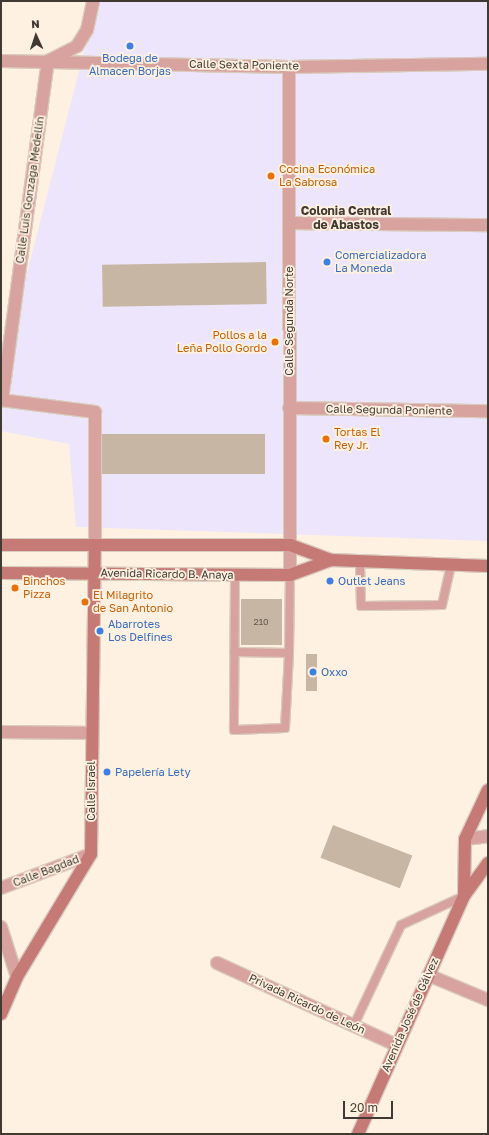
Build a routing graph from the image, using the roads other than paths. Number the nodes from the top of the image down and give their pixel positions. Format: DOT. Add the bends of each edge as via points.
graph roads {
  1 [pos="93,1"];
  2 [pos="1,61"];
  3 [pos="48,61"];
  4 [pos="488,64"];
  5 [pos="289,67"];
  6 [pos="289,223"];
  7 [pos="488,225"];
  8 [pos="2,400"];
  9 [pos="289,408"];
  10 [pos="488,411"];
  11 [pos="1,545"];
  12 [pos="95,545"];
  13 [pos="290,545"];
  14 [pos="331,560"];
  15 [pos="360,562"];
  16 [pos="451,565"];
  17 [pos="488,566"];
  18 [pos="1,573"];
  19 [pos="94,573"];
  20 [pos="235,575"];
  21 [pos="290,575"];
  22 [pos="234,652"];
  23 [pos="289,653"];
  24 [pos="1,732"];
  25 [pos="91,733"];
  26 [pos="488,790"];
  27 [pos="488,836"];
  28 [pos="465,839"];
  29 [pos="91,854"];
  30 [pos="488,863"];
  31 [pos="1,888"];
  32 [pos="464,896"];
  33 [pos="1,927"];
  34 [pos="217,963"];
  35 [pos="428,975"];
  36 [pos="18,977"];
  37 [pos="488,1000"];
  38 [pos="1,1014"];
  39 [pos="354,1025"];
  40 [pos="396,1045"];
  41 [pos="358,1134"];
  1 -- 3 [label="street" via="87,30 77,46"];
  2 -- 3 [label="street, Calle Sexta Poniente"];
  3 -- 5 [label="street, Calle Sexta Poniente"];
  3 -- 8 [label="street, Calle Luis Gonzaga Medellín"];
  4 -- 5 [label="street, Calle Sexta Poniente"];
  5 -- 6 [label="street, Calle Segunda Norte"];
  6 -- 7 [label="street"];
  6 -- 9 [label="street, Calle Segunda Norte"];
  8 -- 12 [label="street" via="95,412"];
  9 -- 10 [label="street, Calle Segunda Poniente"];
  9 -- 13 [label="street, Calle Segunda Norte"];
  11 -- 12 [label="main road, Avenida Ricardo B. Anaya"];
  12 -- 13 [label="main road, Avenida Ricardo B. Anaya"];
  12 -- 19 [label="main road, Calle Israel"];
  13 -- 14 [label="main road, Avenida Ricardo B. Anaya"];
  13 -- 21 [label="street, Calle Segunda Norte"];
  14 -- 15 [label="main road, Avenida Ricardo B. Anaya"];
  14 -- 21 [label="main road, Avenida Ricardo B. Anaya"];
  15 -- 16 [label="main road, Avenida Ricardo B. Anaya"];
  15 -- 16 [label="lane" via="361,606 442,605"];
  16 -- 17 [label="main road, Avenida Ricardo B. Anaya"];
  18 -- 19 [label="main road, Avenida Ricardo B. Anaya"];
  19 -- 20 [label="main road, Avenida Ricardo B. Anaya"];
  19 -- 25 [label="main road, Calle Israel"];
  20 -- 21 [label="main road, Avenida Ricardo B. Anaya"];
  20 -- 22 [label="lane"];
  21 -- 23 [label="lane"];
  22 -- 23 [label="lane"];
  22 -- 23 [label="lane" via="234,730 285,728"];
  24 -- 25 [label="street"];
  25 -- 29 [label="main road, Calle Israel"];
  26 -- 28 [label="main road, Avenida José de Gálvez"];
  27 -- 28 [label="street"];
  28 -- 32 [label="main road, Avenida José de Gálvez"];
  29 -- 31 [label="street, Calle Bagdad"];
  29 -- 36 [label="main road"];
  30 -- 32 [label="main road, Avenida José de Gálvez"];
  32 -- 35 [label="main road, Avenida José de Gálvez"];
  32 -- 39 [label="lane" via="401,925"];
  33 -- 36 [label="street"];
  34 -- 39 [label="street, Privada Ricardo de León"];
  35 -- 37 [label="street"];
  35 -- 40 [label="main road, Avenida José de Gálvez"];
  36 -- 38 [label="main road"];
  39 -- 40 [label="street, Privada Ricardo de León"];
  40 -- 41 [label="main road, Avenida José de Gálvez"];
}
